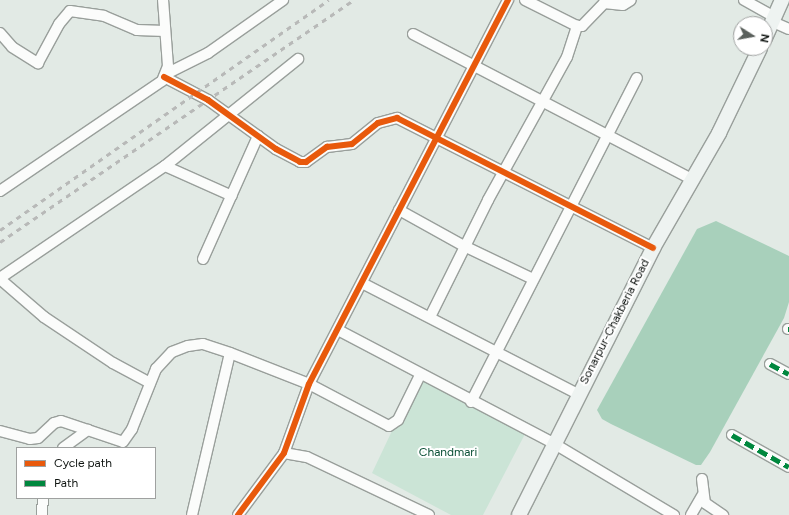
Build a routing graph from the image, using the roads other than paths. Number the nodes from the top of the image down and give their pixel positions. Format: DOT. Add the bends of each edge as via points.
graph roads {
  1 [pos="163,0"];
  2 [pos="283,0"];
  3 [pos="508,0"];
  4 [pos="525,0"];
  5 [pos="631,0"];
  6 [pos="744,0"];
  7 [pos="775,0"];
  8 [pos="782,0"];
  9 [pos="766,14"];
  10 [pos="577,26"];
  11 [pos="789,29"];
  12 [pos="165,31"];
  13 [pos="0,33"];
  14 [pos="413,34"];
  15 [pos="750,56"];
  16 [pos="756,56"];
  17 [pos="298,59"];
  18 [pos="474,65"];
  19 [pos="165,75"];
  20 [pos="637,78"];
  21 [pos="738,94"];
  22 [pos="544,101"];
  23 [pos="230,116"];
  24 [pos="608,135"];
  25 [pos="258,136"];
  26 [pos="436,138"];
  27 [pos="165,166"];
  28 [pos="504,172"];
  29 [pos="692,179"];
  30 [pos="0,191"];
  31 [pos="232,196"];
  32 [pos="571,208"];
  33 [pos="399,210"];
  34 [pos="464,246"];
  35 [pos="653,248"];
  36 [pos="203,259"];
  37 [pos="0,278"];
  38 [pos="533,279"];
  39 [pos="362,283"];
  40 [pos="430,317"];
  41 [pos="338,330"];
  42 [pos="497,352"];
  43 [pos="230,353"];
  44 [pos="770,364"];
  45 [pos="789,374"];
  46 [pos="420,375"];
  47 [pos="150,382"];
  48 [pos="310,384"];
  49 [pos="578,394"];
  50 [pos="471,402"];
  51 [pos="88,430"];
  52 [pos="0,431"];
  53 [pos="732,435"];
  54 [pos="553,443"];
  55 [pos="64,447"];
  56 [pos="284,453"];
  57 [pos="789,467"];
  58 [pos="702,479"];
  59 [pos="702,496"];
  60 [pos="42,499"];
  61 [pos="42,515"];
  62 [pos="192,515"];
  63 [pos="238,515"];
  64 [pos="429,515"];
  65 [pos="520,515"];
  66 [pos="674,515"];
  67 [pos="691,515"];
  68 [pos="723,515"];
  1 -- 12 [label="street"];
  2 -- 19 [label="street" via="208,53"];
  3 -- 18 [label="street"];
  4 -- 10 [label="street"];
  5 -- 10 [label="street" via="623,5 604,3 582,26"];
  6 -- 9 [label="street"];
  7 -- 9 [label="main road"];
  8 -- 9 [label="main road"];
  9 -- 11 [label="street"];
  10 -- 22 [label="street" via="566,57"];
  12 -- 13 [label="street" via="137,30 104,16 70,11 58,24 38,63 12,47"];
  12 -- 19 [label="street"];
  14 -- 18 [label="street"];
  15 -- 21 [label="main road"];
  16 -- 21 [label="main road, Sonarpur-Chakberia Road"];
  17 -- 23 [label="street"];
  18 -- 22 [label="street"];
  18 -- 26 [label="street"];
  19 -- 23 [label="street"];
  19 -- 30 [label="street" via="157,86"];
  20 -- 24 [label="street"];
  21 -- 29 [label="main road, Sonarpur-Chakberia Road"];
  22 -- 24 [label="street"];
  22 -- 28 [label="street"];
  23 -- 25 [label="street"];
  23 -- 27 [label="street"];
  24 -- 29 [label="street"];
  24 -- 32 [label="street"];
  25 -- 26 [label="street" via="300,162 306,162 326,147 352,144 372,126 391,119 397,118"];
  25 -- 31 [label="street"];
  26 -- 28 [label="street"];
  26 -- 33 [label="street"];
  27 -- 31 [label="street"];
  27 -- 37 [label="street"];
  28 -- 32 [label="street"];
  28 -- 34 [label="street"];
  29 -- 35 [label="main road, Sonarpur-Chakberia Road"];
  31 -- 36 [label="street"];
  32 -- 35 [label="street"];
  32 -- 38 [label="street"];
  33 -- 34 [label="street"];
  33 -- 39 [label="street"];
  34 -- 38 [label="street"];
  34 -- 40 [label="street"];
  35 -- 49 [label="main road, Sonarpur-Chakberia Road"];
  37 -- 47 [label="street" via="44,317 113,363"];
  38 -- 42 [label="street"];
  39 -- 40 [label="street"];
  39 -- 41 [label="street"];
  40 -- 42 [label="street"];
  41 -- 46 [label="street"];
  41 -- 48 [label="street"];
  42 -- 49 [label="street"];
  42 -- 50 [label="street"];
  43 -- 47 [label="street" via="203,344 172,352 156,369"];
  43 -- 48 [label="street"];
  43 -- 62 [label="street"];
  44 -- 45 [label="street"];
  46 -- 48 [label="street" via="398,420 389,426"];
  46 -- 50 [label="street"];
  47 -- 51 [label="street" via="128,439 117,441"];
  48 -- 56 [label="street"];
  49 -- 54 [label="main road, Sonarpur-Chakberia Road"];
  50 -- 54 [label="street"];
  51 -- 52 [label="street" via="61,421 38,438 30,439"];
  51 -- 55 [label="street"];
  53 -- 57 [label="street"];
  54 -- 65 [label="main road, Sonarpur-Chakberia Road"];
  54 -- 66 [label="street"];
  56 -- 63 [label="street"];
  56 -- 64 [label="street" via="307,457"];
  58 -- 59 [label="street"];
  59 -- 67 [label="street"];
  59 -- 68 [label="street" via="710,508"];
  60 -- 61 [label="street"];
}
